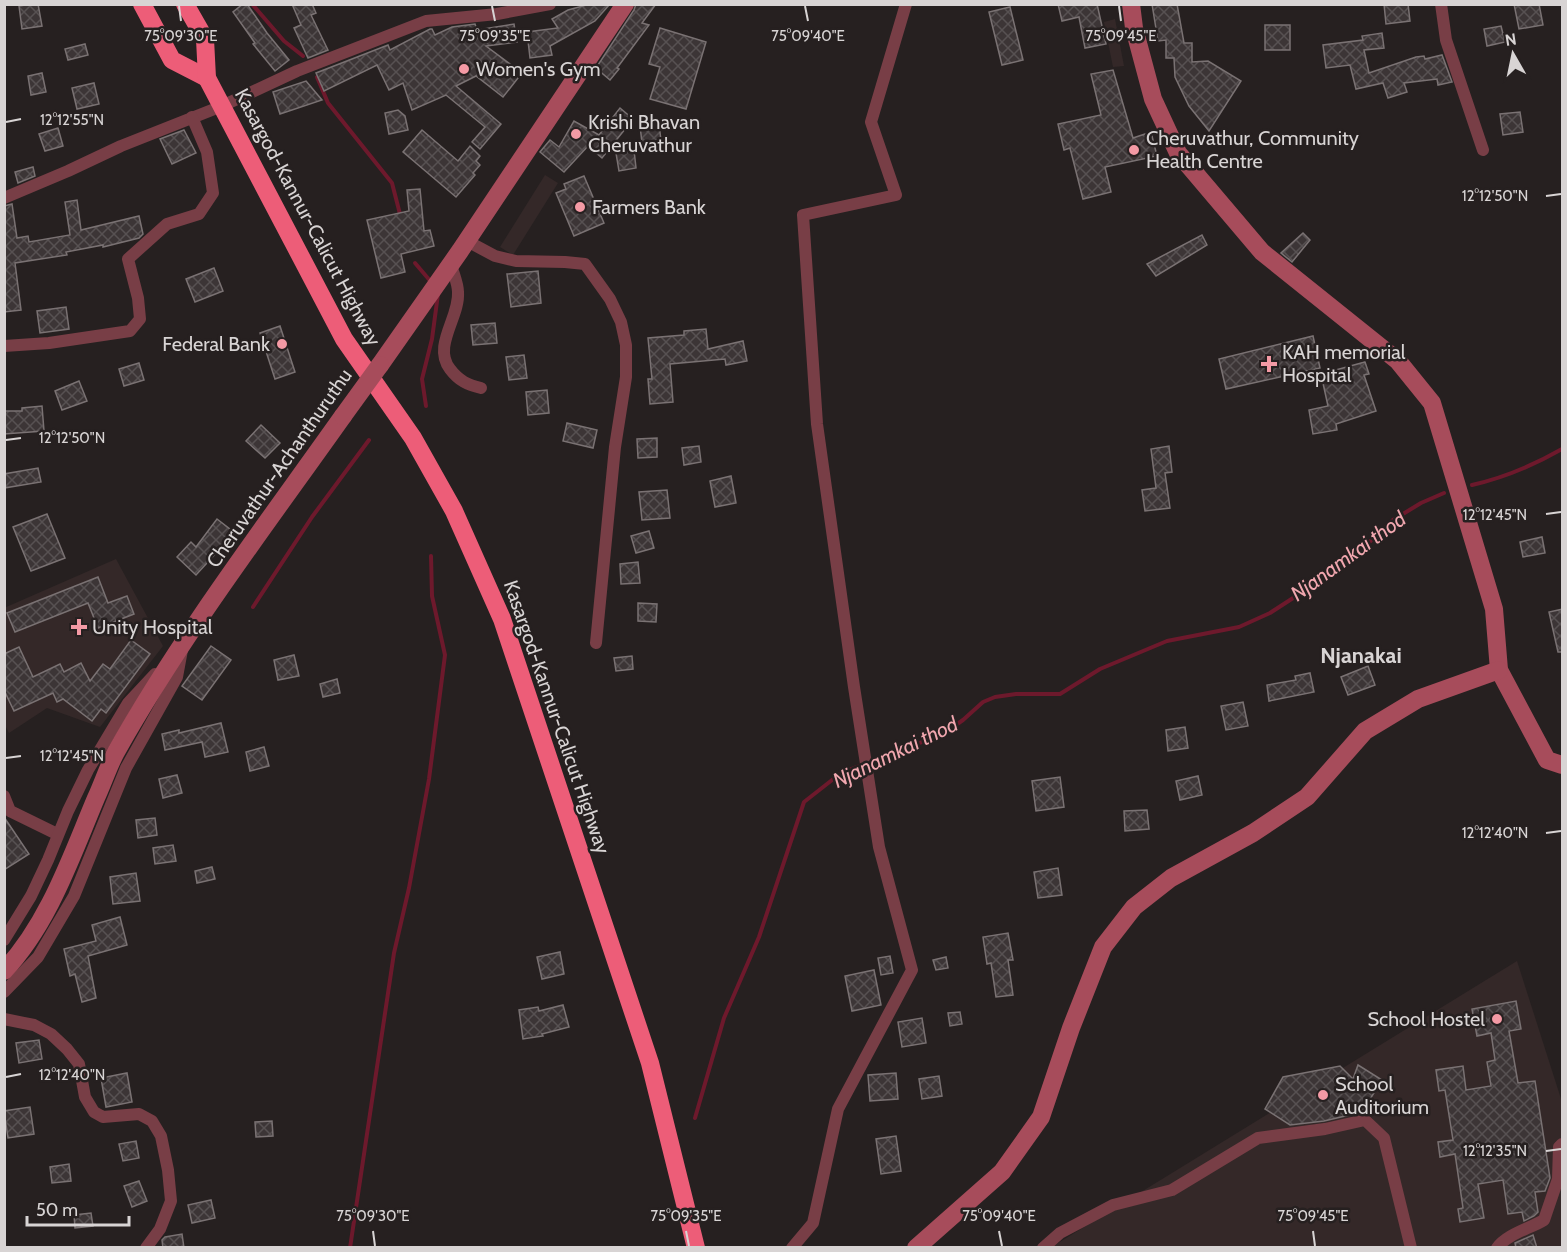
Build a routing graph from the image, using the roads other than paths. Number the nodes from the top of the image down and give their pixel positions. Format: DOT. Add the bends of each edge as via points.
graph roads {
  1 [pos="142,4"];
  2 [pos="185,4"];
  3 [pos="550,4"];
  4 [pos="625,4"];
  5 [pos="906,4"];
  6 [pos="1131,4"];
  7 [pos="1441,4"];
  8 [pos="207,78"];
  9 [pos="222,106"];
  10 [pos="192,117"];
  11 [pos="1483,150"];
  12 [pos="4,198"];
  13 [pos="467,241"];
  14 [pos="449,266"];
  15 [pos="4,346"];
  16 [pos="482,388"];
  17 [pos="596,643"];
  18 [pos="183,645"];
  19 [pos="1499,670"];
  20 [pos="1563,765"];
  21 [pos="4,796"];
  22 [pos="57,834"];
  23 [pos="4,940"];
  24 [pos="4,971"];
  25 [pos="4,992"];
  26 [pos="4,1019"];
  27 [pos="1563,1144"];
  28 [pos="146,1248"];
  29 [pos="696,1248"];
  30 [pos="792,1248"];
  31 [pos="916,1248"];
  32 [pos="1043,1248"];
  33 [pos="1412,1248"];
  34 [pos="1497,1248"];
  1 -- 8 [label="highway, Kasargod-Kannur-Calicut Highway" via="172,60"];
  2 -- 8 [label="highway, Kasargod-Kannur-Calicut Highway" via="205,39"];
  3 -- 9 [label="street" via="426,21 297,71"];
  4 -- 13 [label="main road, Cheruvathur-Achanthuruthu"];
  5 -- 30 [label="street" via="871,122 896,195 803,215 817,424 854,687 879,847 912,970 837,1108 813,1223"];
  6 -- 19 [label="main road" via="1153,99 1178,153 1262,252 1398,362 1432,404 1494,609"];
  7 -- 11 [label="street" via="1446,40"];
  8 -- 9 [label="highway, Kasargod-Kannur-Calicut Highway"];
  9 -- 10 [label="street"];
  9 -- 29 [label="highway, Kasargod-Kannur-Calicut Highway" via="344,339 413,438 454,511 502,619 650,1063"];
  10 -- 12 [label="street"];
  10 -- 15 [label="street" via="207,152 213,193 200,214 167,224 128,259 140,320 130,332"];
  13 -- 14 [label="main road, Cheruvathur-Achanthuruthu"];
  13 -- 17 [label="street" via="495,256 516,261 585,264 621,322 626,377 615,447"];
  14 -- 16 [label="street" via="458,292 444,352 447,365 467,385"];
  14 -- 18 [label="main road, Cheruvathur-Achanthuruthu, bridge"];
  18 -- 22 [label="street" via="128,703 88,770"];
  18 -- 24 [label="main road, Cheruvathur-Achanthuruthu" via="114,756 53,898 30,938"];
  18 -- 25 [label="street" via="177,677 126,768 74,896 38,957"];
  19 -- 20 [label="main road" via="1547,760"];
  19 -- 31 [label="main road" via="1418,699 1365,731 1307,797 1253,833 1172,878 1134,907 1103,947 1041,1117 1002,1172"];
  21 -- 22 [label="street" via="10,810"];
  22 -- 23 [label="street" via="31,896"];
  26 -- 28 [label="street" via="34,1025 67,1049 78,1064 94,1112 103,1116 139,1114 152,1121 161,1136 171,1201 160,1229"];
  27 -- 34 [label="street" via="1559,1147 1558,1179 1544,1220 1504,1239"];
  32 -- 33 [label="street" via="1060,1233 1113,1205 1172,1190 1258,1138 1365,1120 1384,1138"];
}
